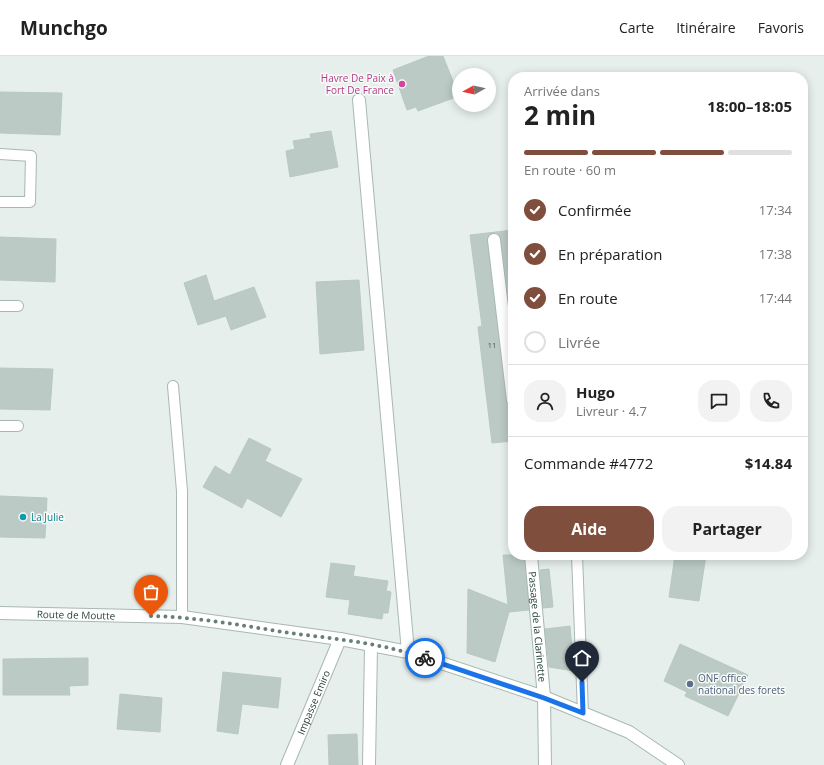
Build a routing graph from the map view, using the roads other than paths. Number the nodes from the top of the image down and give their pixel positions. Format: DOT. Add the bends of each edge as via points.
graph roads {
  1 [pos="359,100"];
  2 [pos="0,154"];
  3 [pos="0,202"];
  4 [pos="494,240"];
  5 [pos="0,306"];
  6 [pos="18,306"];
  7 [pos="508,358"];
  8 [pos="173,386"];
  9 [pos="0,426"];
  10 [pos="18,426"];
  11 [pos="531,560"];
  12 [pos="577,560"];
  13 [pos="0,613"];
  14 [pos="182,617"];
  15 [pos="340,640"];
  16 [pos="371,646"];
  17 [pos="408,652"];
  18 [pos="544,698"];
  19 [pos="583,713"];
  20 [pos="287,765"];
  21 [pos="369,765"];
  22 [pos="545,765"];
  23 [pos="678,765"];
  1 -- 17 [label="street"];
  2 -- 3 [label="lane" via="31,156 30,202"];
  4 -- 7 [label="street"];
  5 -- 6 [label="lane"];
  8 -- 14 [label="lane" via="182,490"];
  9 -- 10 [label="lane"];
  11 -- 18 [label="street, Passage de la Clarinette"];
  12 -- 19 [label="lane"];
  13 -- 14 [label="street, Route de Moutte"];
  14 -- 15 [label="street, Route de Moutte"];
  15 -- 16 [label="street, Route de Moutte"];
  15 -- 20 [label="street, Impasse Emiro"];
  16 -- 17 [label="street, Route de Moutte"];
  16 -- 21 [label="street"];
  17 -- 18 [label="street, Route de Moutte"];
  18 -- 19 [label="street, Route de Moutte"];
  18 -- 22 [label="street, Passage de la Clarinette"];
  19 -- 23 [label="street, Route de Moutte" via="628,732"];
}
